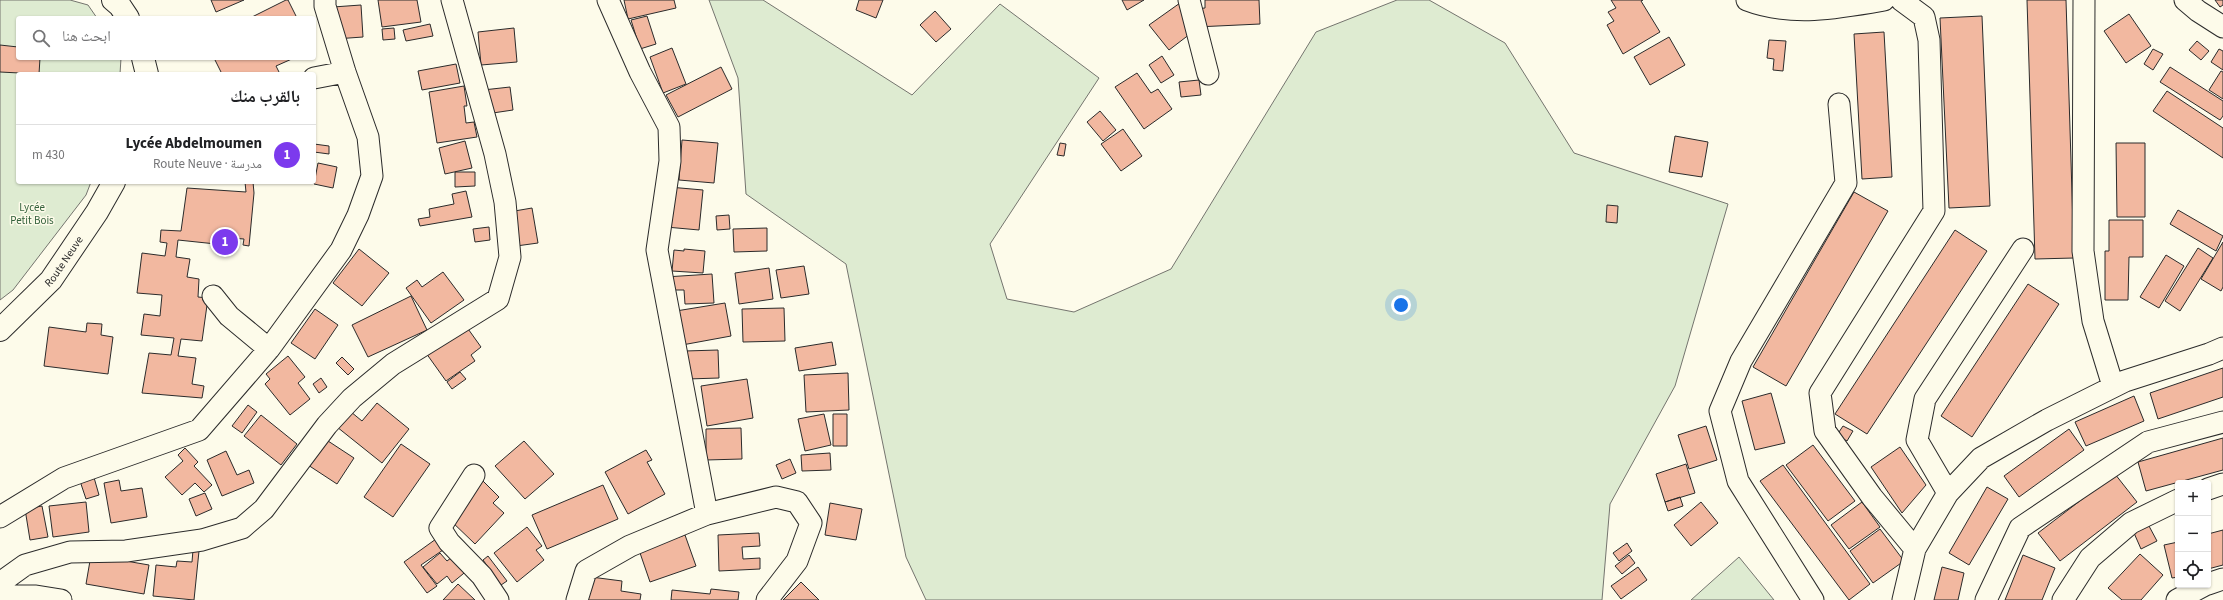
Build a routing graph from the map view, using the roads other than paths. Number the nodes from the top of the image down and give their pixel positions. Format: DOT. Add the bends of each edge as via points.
graph roads {
  1 [pos="113,0"];
  2 [pos="325,0"];
  3 [pos="452,0"];
  4 [pos="608,0"];
  5 [pos="1189,0"];
  6 [pos="1747,0"];
  7 [pos="1884,0"];
  8 [pos="1901,0"];
  9 [pos="2084,0"];
  10 [pos="2185,0"];
  11 [pos="127,16"];
  12 [pos="2223,27"];
  13 [pos="144,60"];
  14 [pos="146,72"];
  15 [pos="344,72"];
  16 [pos="1208,74"];
  17 [pos="316,78"];
  18 [pos="1840,104"];
  19 [pos="113,184"];
  20 [pos="2023,249"];
  21 [pos="213,296"];
  22 [pos="0,330"];
  23 [pos="2223,348"];
  24 [pos="269,349"];
  25 [pos="2113,386"];
  26 [pos="2223,422"];
  27 [pos="474,476"];
  28 [pos="2223,484"];
  29 [pos="2211,488"];
  30 [pos="1948,493"];
  31 [pos="2175,501"];
  32 [pos="707,514"];
  33 [pos="0,517"];
  34 [pos="1915,549"];
  35 [pos="2223,580"];
  36 [pos="0,583"];
  37 [pos="2211,583"];
  38 [pos="2199,588"];
  39 [pos="0,596"];
  40 [pos="61,600"];
  41 [pos="498,600"];
  42 [pos="577,600"];
  43 [pos="767,600"];
  44 [pos="1813,600"];
  45 [pos="1903,600"];
  46 [pos="1986,600"];
  47 [pos="2063,600"];
  48 [pos="2177,600"];
  1 -- 11 [label="main road"];
  2 -- 15 [label="street"];
  3 -- 36 [label="street" via="495,154 505,202 510,257 498,299 393,364 352,398 327,425 264,509 242,528 202,540 126,551 70,552 25,565"];
  4 -- 32 [label="street" via="640,72 669,127 670,161 658,250"];
  5 -- 16 [label="street"];
  6 -- 7 [label="street" via="1759,5 1780,8 1824,10"];
  8 -- 34 [label="street" via="1924,17 1929,40 1934,211 1820,393 1825,431 1872,497"];
  9 -- 25 [label="street" via="2083,251 2093,321"];
  10 -- 12 [label="street"];
  13 -- 14 [label="main road"];
  15 -- 17 [label="street"];
  15 -- 24 [label="street" via="368,137 372,176 358,215 341,250"];
  18 -- 44 [label="street" via="1846,183 1741,361 1720,411 1738,481"];
  19 -- 22 [label="main road, Route Neuve" via="51,280"];
  20 -- 30 [label="street" via="1925,399 1917,440"];
  21 -- 24 [label="street" via="229,316"];
  23 -- 25 [label="street"];
  24 -- 33 [label="street" via="199,430 64,478"];
  25 -- 30 [label="street" via="1980,458"];
  26 -- 46 [label="street" via="2148,442 2020,528"];
  27 -- 41 [label="street" via="440,528 482,576"];
  28 -- 29 [label="street"];
  30 -- 34 [label="street"];
  31 -- 47 [label="street" via="2131,523 2090,558"];
  32 -- 42 [label="street" via="630,546 586,571"];
  32 -- 43 [label="street" via="776,497 796,502 811,523 798,561"];
  34 -- 45 [label="street"];
  35 -- 37 [label="street"];
  38 -- 48 [label="street"];
  39 -- 40 [label="street" via="36,596"];
}
